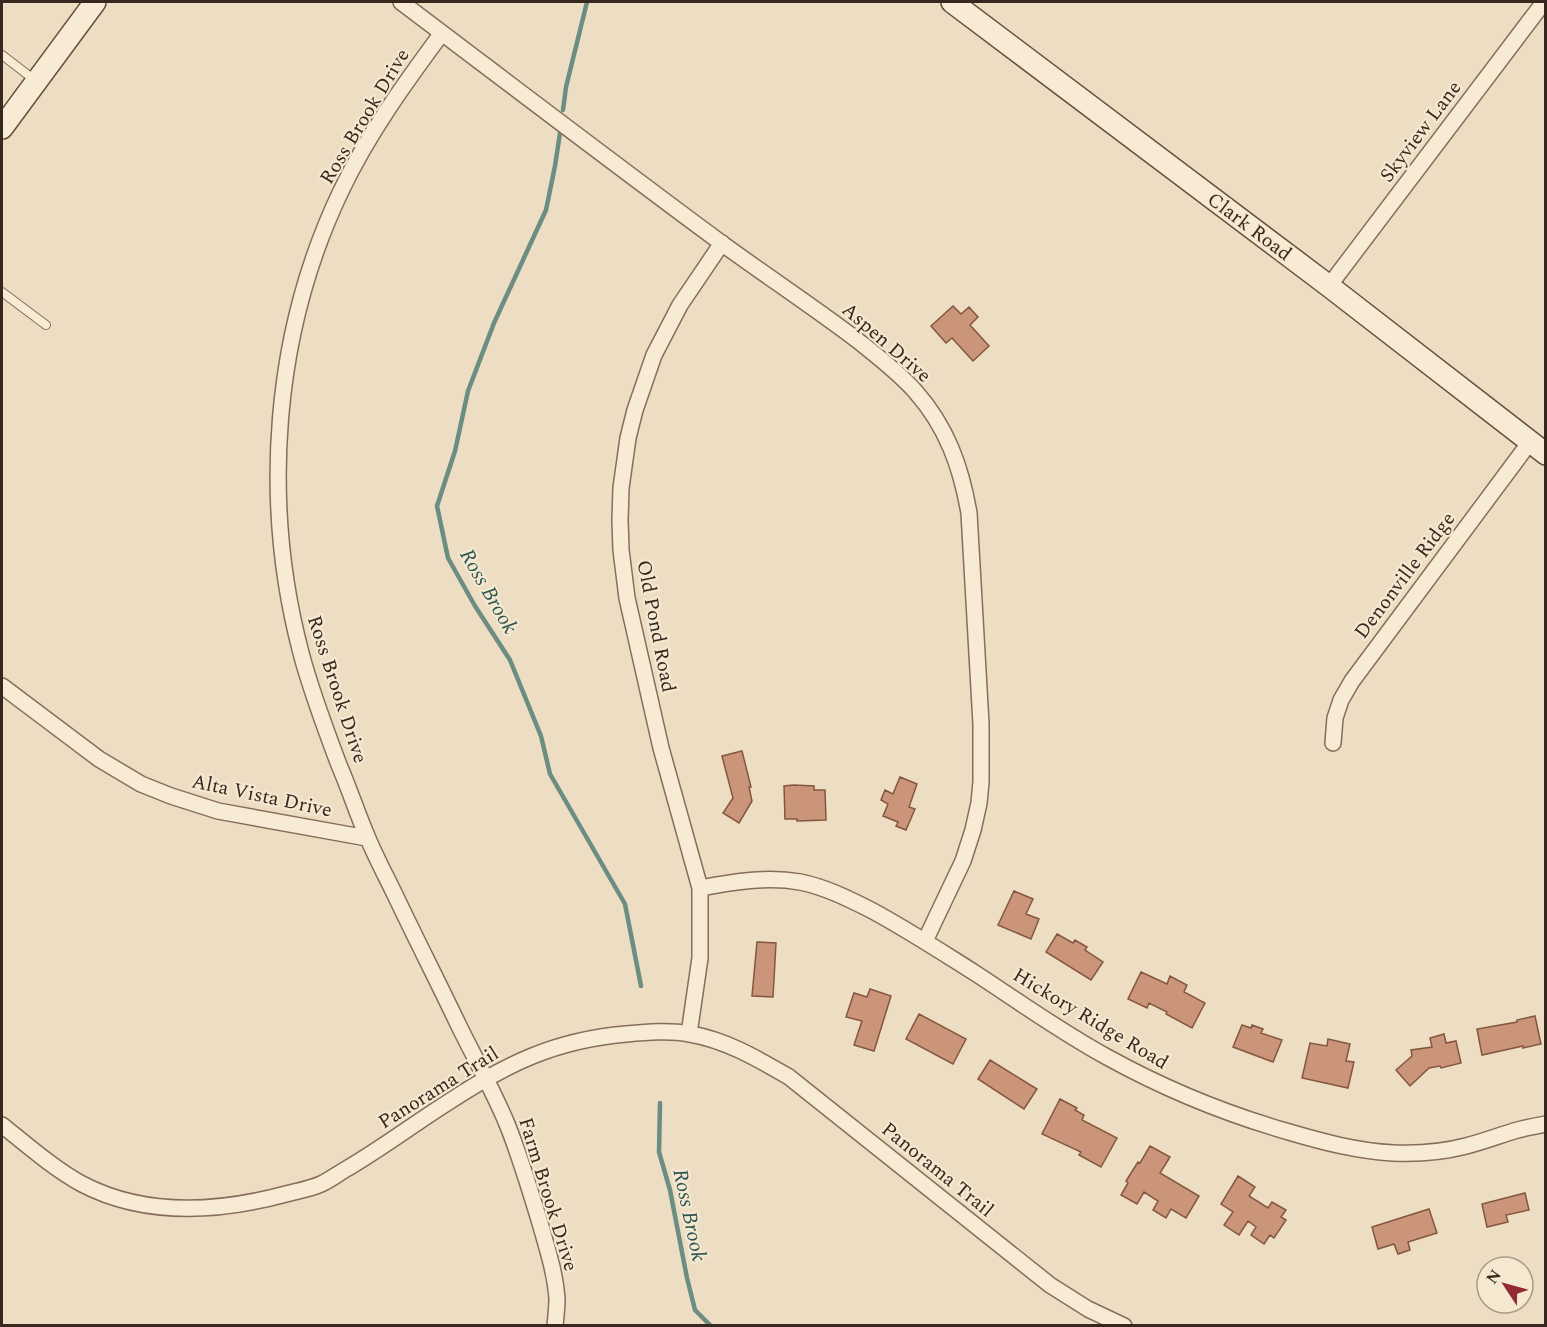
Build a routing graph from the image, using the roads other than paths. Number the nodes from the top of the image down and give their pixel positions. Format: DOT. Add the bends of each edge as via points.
graph roads {
  1 [pos="95,2"];
  2 [pos="401,2"];
  3 [pos="952,2"];
  4 [pos="1544,2"];
  5 [pos="442,33"];
  6 [pos="2,55"];
  7 [pos="36,81"];
  8 [pos="2,128"];
  9 [pos="722,243"];
  10 [pos="1329,286"];
  11 [pos="2,292"];
  12 [pos="46,325"];
  13 [pos="1538,448"];
  14 [pos="2,686"];
  15 [pos="1333,742"];
  16 [pos="367,838"];
  17 [pos="700,888"];
  18 [pos="925,941"];
  19 [pos="689,1034"];
  20 [pos="484,1078"];
  21 [pos="1545,1124"];
  22 [pos="2,1125"];
  23 [pos="555,1326"];
  24 [pos="1124,1326"];
  1 -- 7 [label="street"];
  2 -- 5 [label="street, Aspen Drive"];
  3 -- 10 [label="street, Clark Road"];
  4 -- 10 [label="street, Skyview Lane"];
  5 -- 9 [label="street, Aspen Drive"];
  5 -- 16 [label="street, Ross Brook Drive" via="400,90 342,188 297,315 282,402 279,508 289,596 319,712"];
  6 -- 7 [label="lane"];
  7 -- 8 [label="street"];
  9 -- 17 [label="street, Old Pond Road" via="680,305 643,381 628,438 621,488 621,550 627,598 661,748"];
  9 -- 18 [label="street, Aspen Drive" via="835,324 914,390 946,435 957,463 969,513 981,783 963,861"];
  10 -- 13 [label="street, Clark Road"];
  11 -- 12 [label="lane"];
  13 -- 15 [label="street, Denonville Ridge" via="1352,681 1335,718"];
  14 -- 16 [label="street, Alta Vista Drive" via="99,759 141,784 218,811"];
  16 -- 20 [label="street, Ross Brook Drive"];
  17 -- 18 [label="street, Hickory Ridge Road" via="745,880 800,882 843,896"];
  17 -- 19 [label="street, Old Pond Road" via="700,958"];
  18 -- 21 [label="street, Hickory Ridge Road" via="1113,1060 1188,1097 1272,1127 1351,1148 1393,1153 1464,1147"];
  19 -- 20 [label="street, Panorama Trail" via="639,1032 590,1038 536,1054"];
  19 -- 24 [label="street, Panorama Trail" via="740,1050 789,1077 1050,1285"];
  20 -- 22 [label="street, Panorama Trail" via="320,1184 244,1203 195,1209 120,1199 83,1184"];
  20 -- 23 [label="street, Farm Brook Drive" via="510,1133 531,1193 553,1270"];
}
